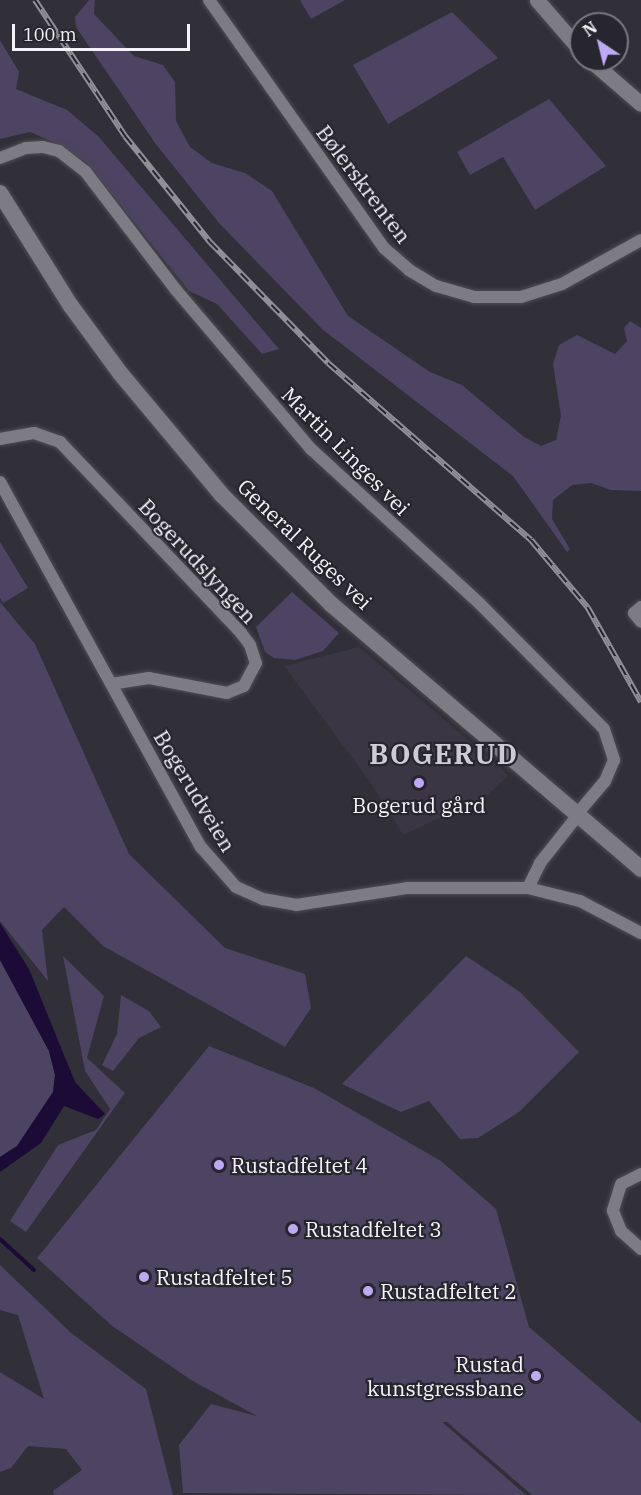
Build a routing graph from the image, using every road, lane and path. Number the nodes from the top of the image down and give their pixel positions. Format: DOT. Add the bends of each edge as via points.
graph roads {
  1 [pos="209,0"];
  2 [pos="537,0"];
  3 [pos="569,37"];
  4 [pos="604,72"];
  5 [pos="641,104"];
  6 [pos="0,158"];
  7 [pos="0,193"];
  8 [pos="641,240"];
  9 [pos="0,439"];
  10 [pos="0,482"];
  11 [pos="641,607"];
  12 [pos="641,622"];
  13 [pos="111,684"];
  14 [pos="577,815"];
  15 [pos="641,869"];
  16 [pos="528,888"];
  17 [pos="641,933"];
  18 [pos="641,1173"];
  19 [pos="641,1249"];
  1 -- 8 [label="street, Bølerskrenten" via="384,248 409,270 436,286 474,297 521,297 562,284"];
  2 -- 3 [label="street"];
  4 -- 5 [label="street"];
  6 -- 14 [label="street, Martin Linges vei" via="26,148 43,147 59,151 85,171 176,290 311,449 480,604 604,729 614,751 611,771"];
  7 -- 14 [label="main road, General Ruges vei" via="71,306 120,373 223,496 331,604"];
  9 -- 13 [label="street, Bogerudslyngen" via="34,433 60,442 241,633 256,663 244,686 227,693 149,678"];
  10 -- 13 [label="street, Bogerudveien"];
  11 -- 12 [label="street" via="634,613"];
  13 -- 16 [label="street, Bogerudveien" via="201,847 223,875 250,894 296,905 407,888"];
  14 -- 15 [label="main road, General Ruges vei"];
  14 -- 16 [label="street, Martin Linges vei" via="540,863"];
  16 -- 17 [label="street, Bogerudveien" via="580,901"];
  18 -- 19 [label="street" via="621,1184 613,1210 621,1231"];
}
